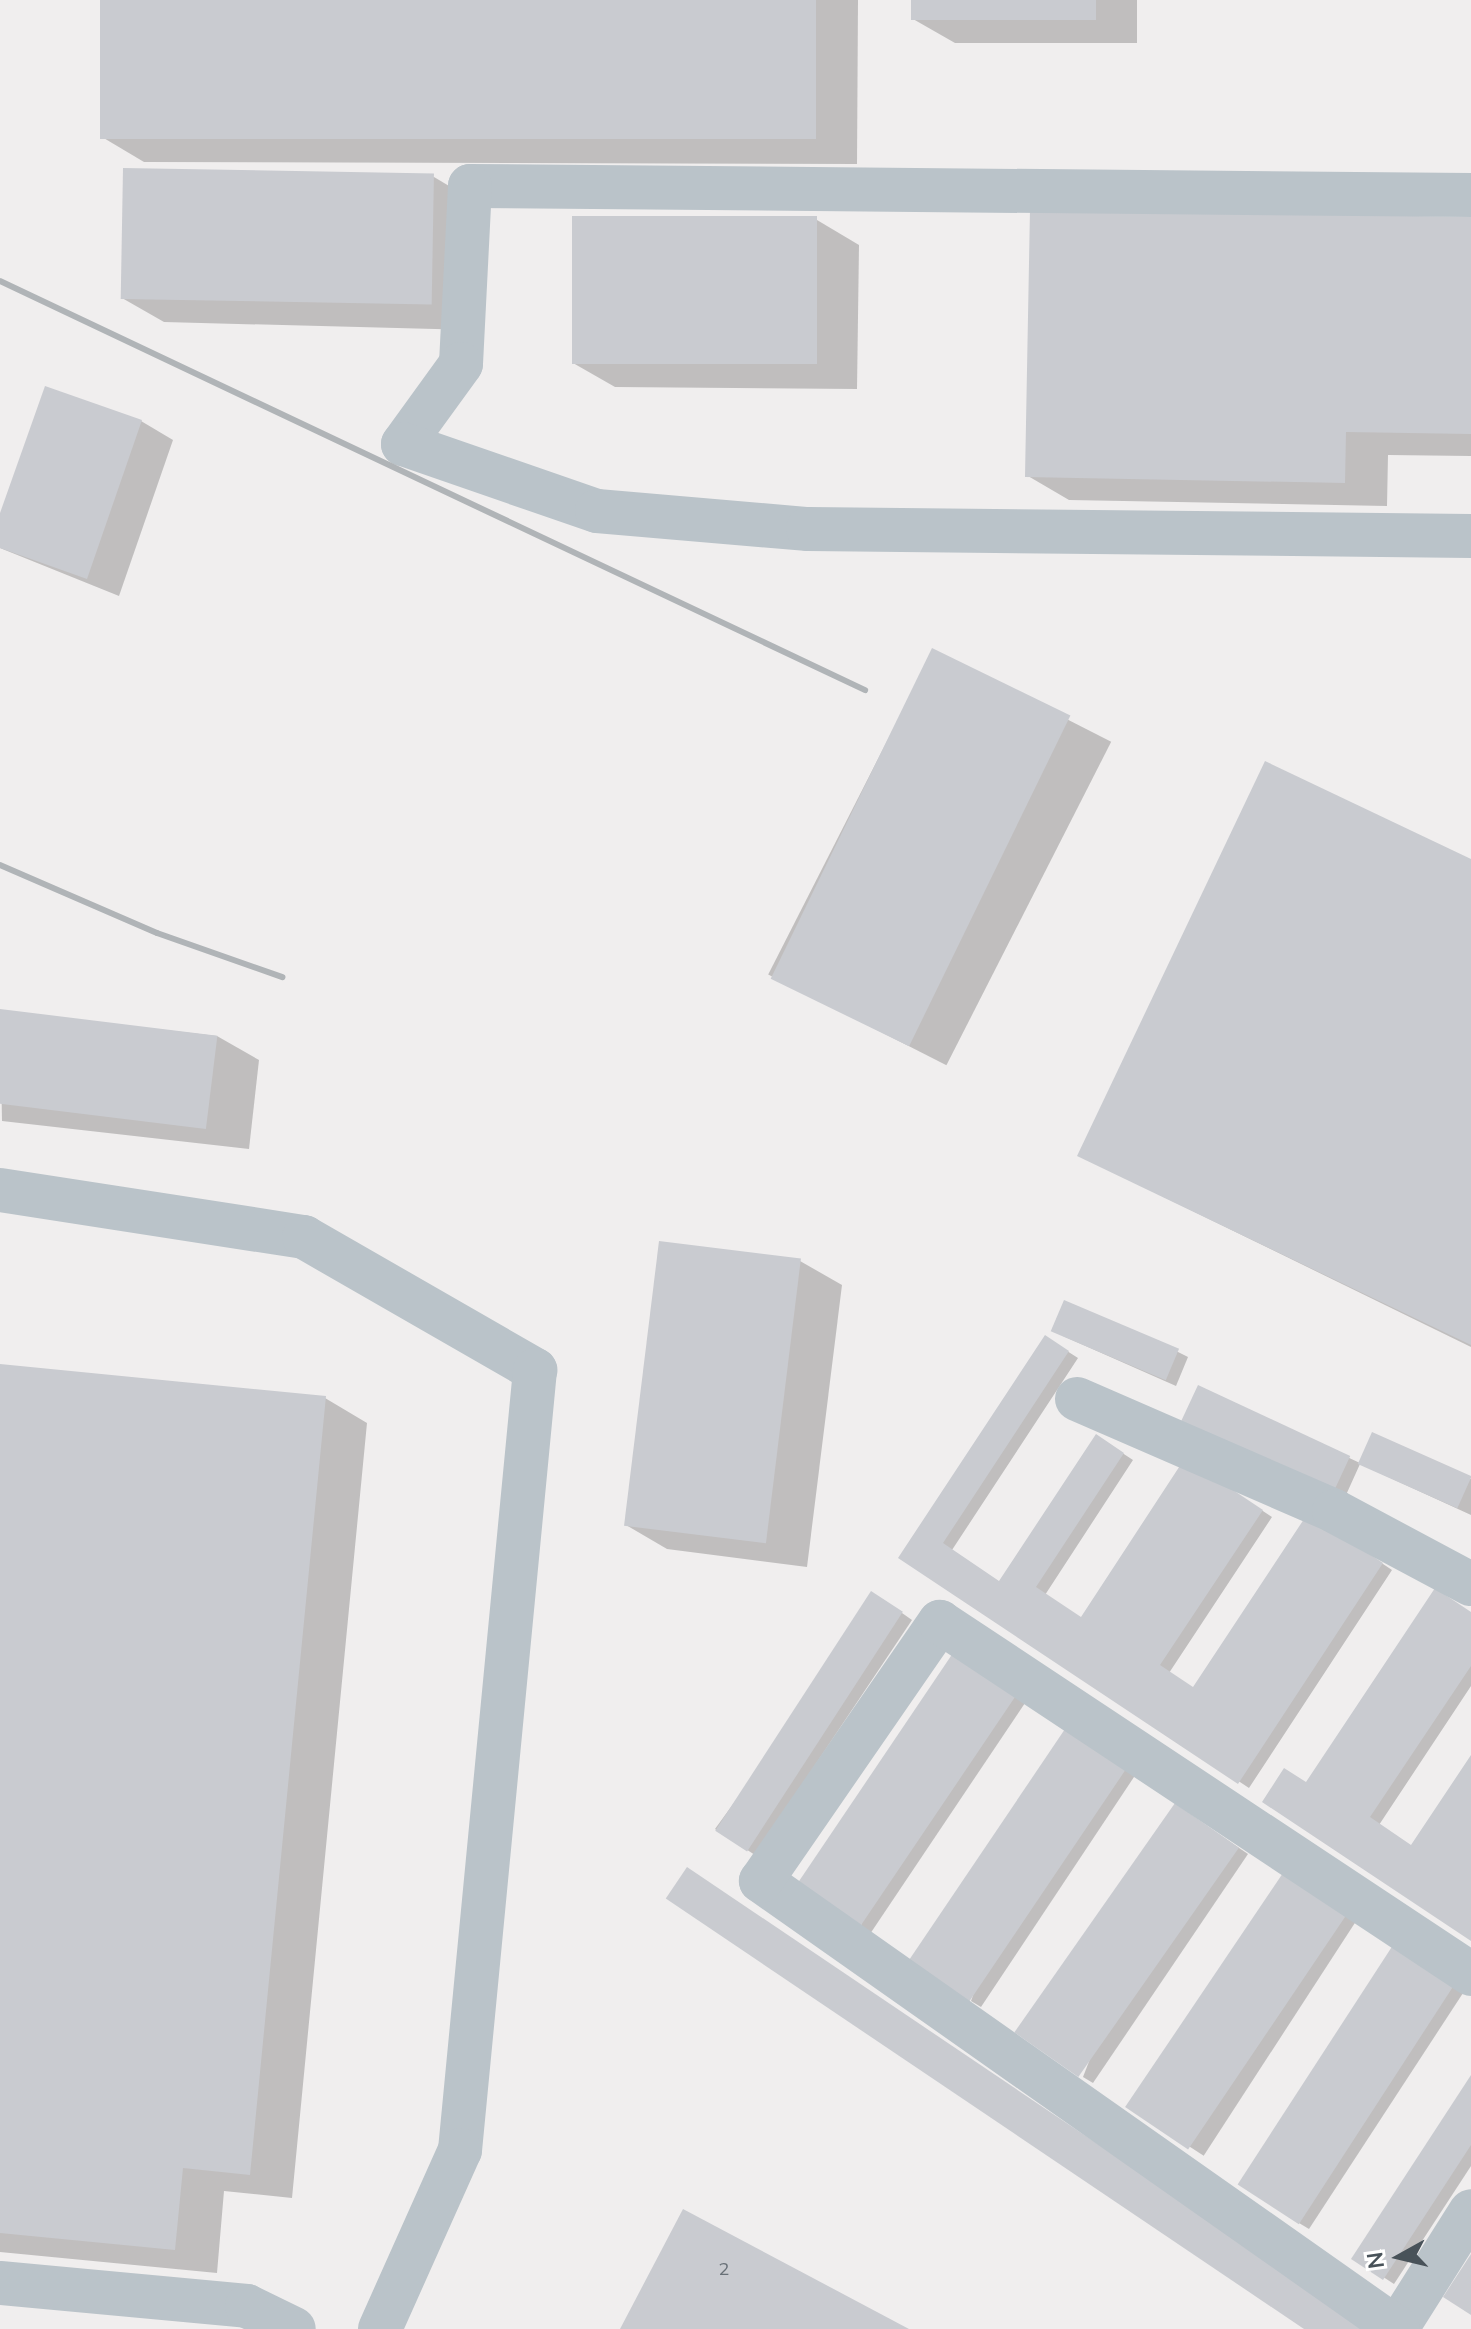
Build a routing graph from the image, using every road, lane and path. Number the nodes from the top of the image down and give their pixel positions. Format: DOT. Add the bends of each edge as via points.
graph roads {
  1 [pos="1471,195"];
  2 [pos="1471,536"];
  3 [pos="0,1190"];
  4 [pos="1077,1399"];
  5 [pos="1471,1584"];
  6 [pos="1471,1974"];
  7 [pos="1471,2211"];
  8 [pos="0,2283"];
  9 [pos="1398,2328"];
  10 [pos="294,2329"];
  11 [pos="380,2329"];
  1 -- 2 [label="street" via="470,186 461,364 403,444 597,511 793,528"];
  3 -- 11 [label="street" via="304,1237 535,1370 460,2150"];
  4 -- 5 [label="street" via="1334,1511"];
  6 -- 9 [label="street" via="940,1622 761,1881"];
  7 -- 9 [label="street"];
  8 -- 10 [label="street" via="247,2306"];
}
